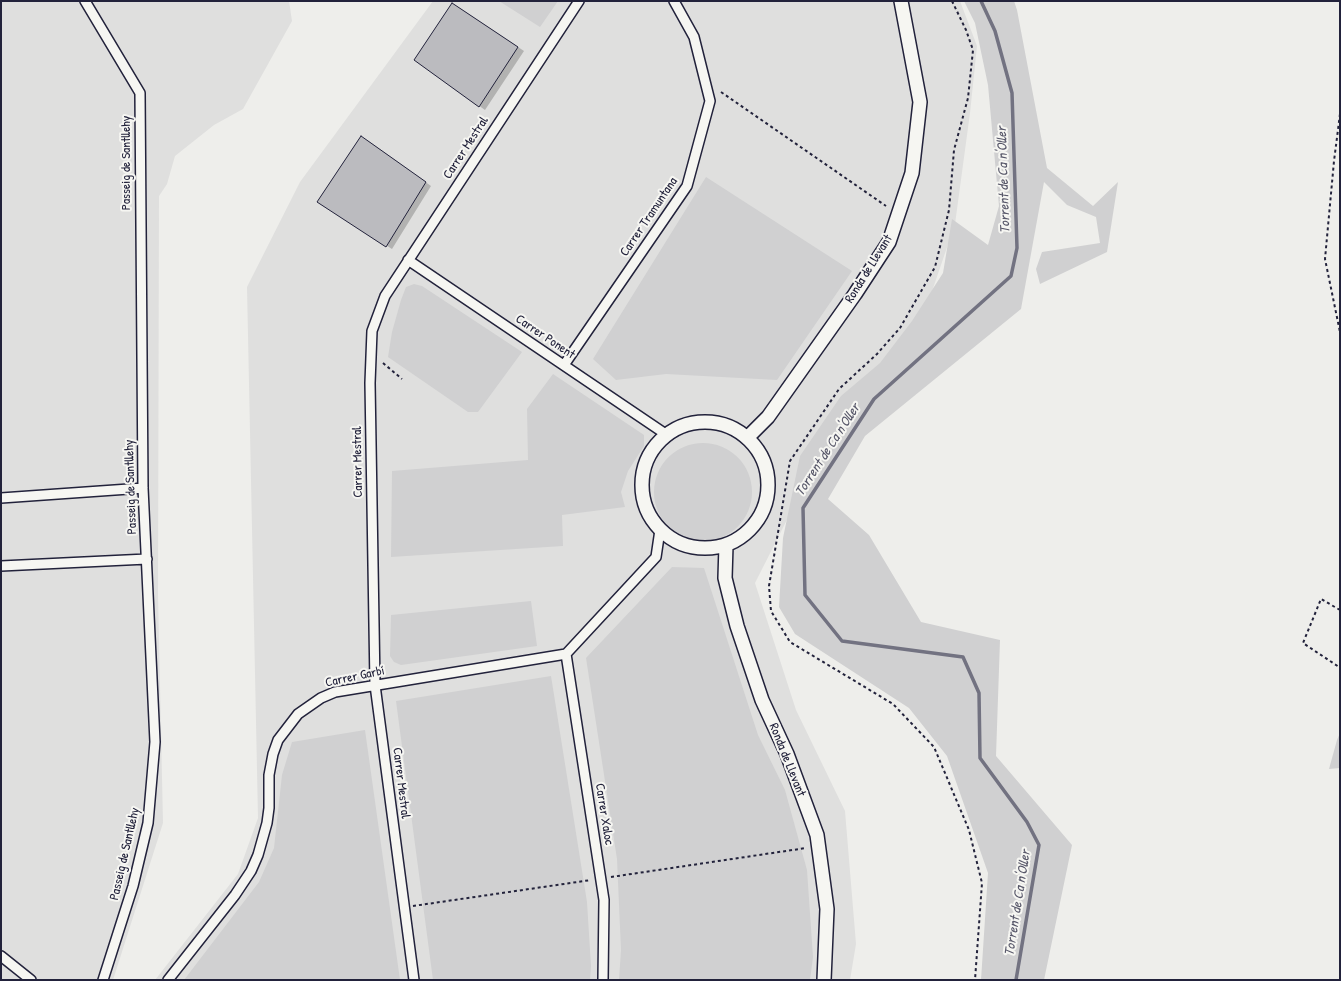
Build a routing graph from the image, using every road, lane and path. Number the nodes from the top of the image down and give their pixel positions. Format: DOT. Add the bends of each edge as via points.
graph roads {
  1 [pos="85,1"];
  2 [pos="579,1"];
  3 [pos="674,1"];
  4 [pos="901,1"];
  5 [pos="952,1"];
  6 [pos="721,92"];
  7 [pos="1340,114"];
  8 [pos="886,206"];
  9 [pos="408,260"];
  10 [pos="1340,332"];
  11 [pos="383,363"];
  12 [pos="564,365"];
  13 [pos="402,379"];
  14 [pos="667,435"];
  15 [pos="747,438"];
  16 [pos="143,488"];
  17 [pos="1,498"];
  18 [pos="660,530"];
  19 [pos="726,545"];
  20 [pos="147,558"];
  21 [pos="1,566"];
  22 [pos="1340,610"];
  23 [pos="566,654"];
  24 [pos="1340,666"];
  25 [pos="375,685"];
  26 [pos="1,956"];
  27 [pos="31,980"];
  28 [pos="103,980"];
  29 [pos="168,980"];
  30 [pos="414,980"];
  31 [pos="603,980"];
  32 [pos="824,980"];
  33 [pos="975,980"];
  1 -- 16 [label="street, Passeig de Santllehy" via="140,93"];
  2 -- 9 [label="street, Carrer Mestral"];
  3 -- 12 [label="street, Carrer Tramuntana" via="694,37 710,101 687,186"];
  4 -- 15 [label="main road, Ronda de Llevant" via="920,102 912,173 889,242 768,417"];
  5 -- 33 [label="path" via="973,50 968,98 954,150 949,210 935,267 900,328 839,390 790,461 769,586 771,611 790,642 892,704 934,747 969,830 982,883"];
  6 -- 8 [label="path"];
  7 -- 10 [label="path" via="1325,259"];
  9 -- 12 [label="street, Carrer Ponent"];
  9 -- 25 [label="street, Carrer Mestral" via="385,296 372,331 370,383"];
  11 -- 13 [label="path"];
  12 -- 14 [label="street, Carrer Ponent"];
  14 -- 15 [label="main road" via="686,425 708,422 728,426"];
  14 -- 18 [label="main road" via="652,451 646,463 642,485 644,501"];
  15 -- 19 [label="main road" via="755,446 766,466 769,490 763,511 743,537"];
  16 -- 17 [label="street"];
  16 -- 20 [label="street, Passeig de Santllehy"];
  18 -- 19 [label="main road" via="678,543 705,549"];
  18 -- 23 [label="street" via="656,557"];
  19 -- 32 [label="main road, Ronda de Llevant" via="725,578 737,626 762,700 787,754 817,835 827,910"];
  20 -- 21 [label="street"];
  20 -- 28 [label="street, Passeig de Santllehy" via="155,742 148,822 133,886"];
  22 -- 24 [label="path" via="1321,599 1303,643"];
  23 -- 25 [label="street, Carrer Garbí"];
  23 -- 31 [label="street, Carrer Xaloc" via="604,900"];
  25 -- 29 [label="street, Carrer Garbí" via="335,692 320,698 298,714 278,740 270,765 267,823 258,855 244,883"];
  25 -- 30 [label="street, Carrer Mestral"];
  26 -- 27 [label="street"];
}
